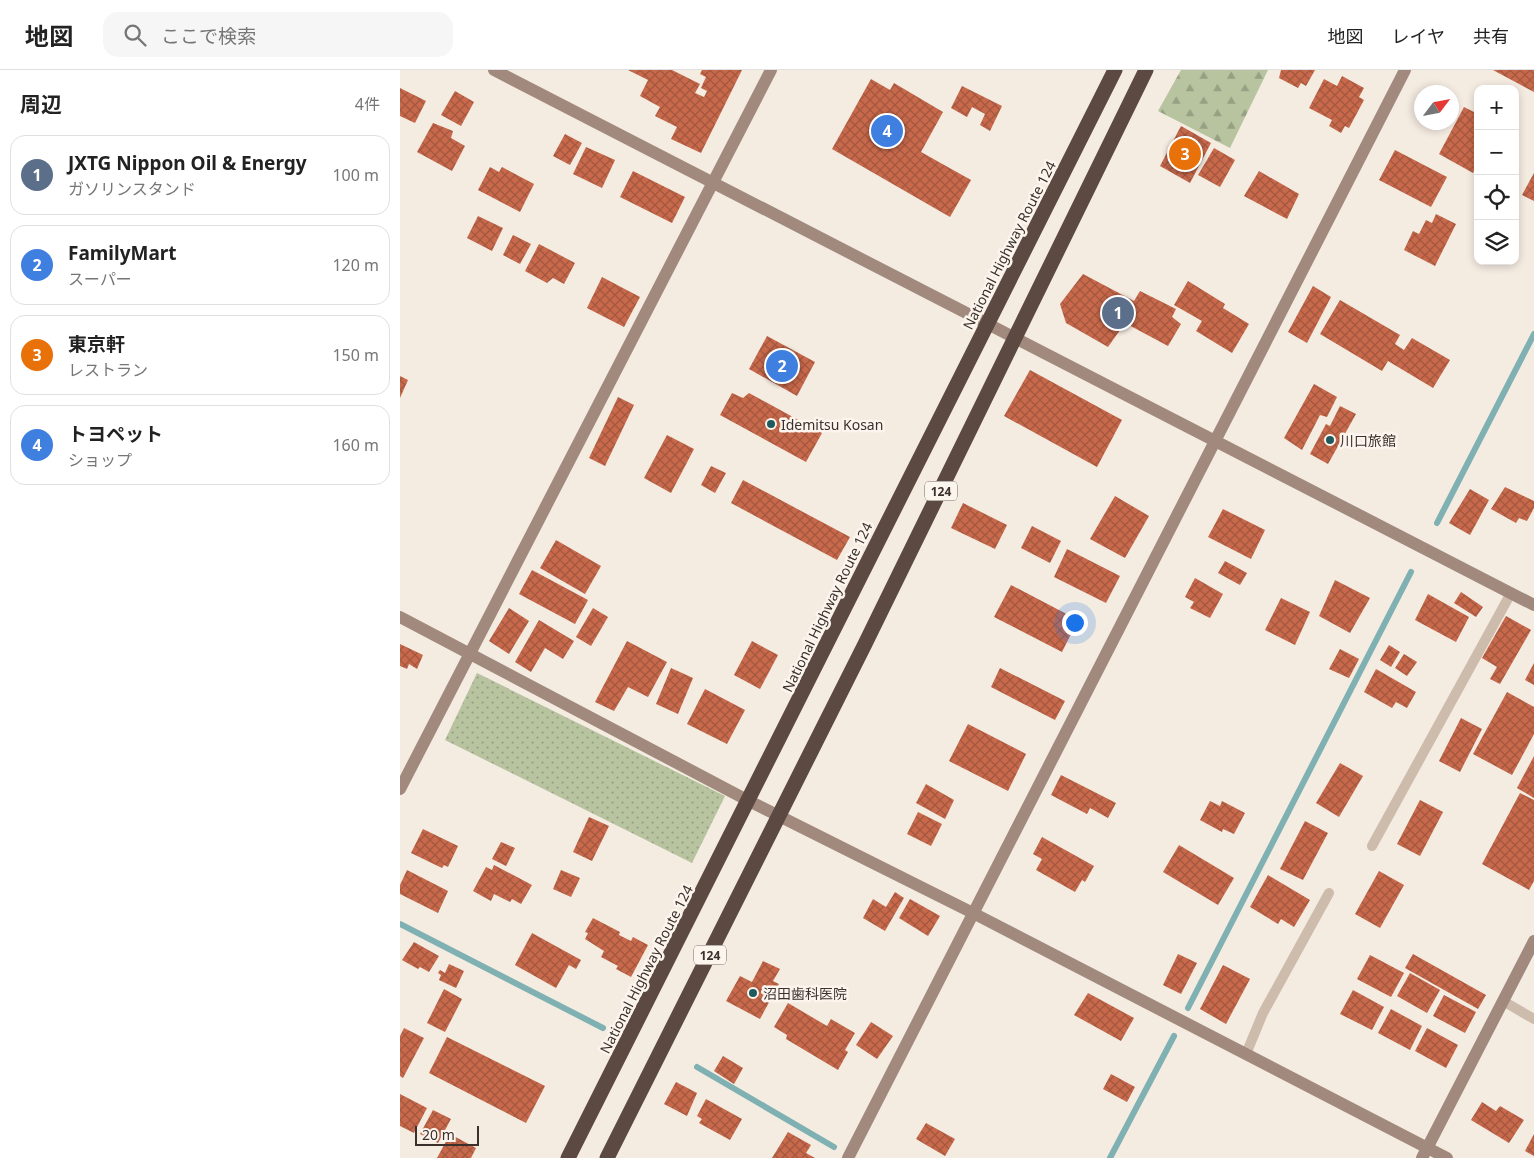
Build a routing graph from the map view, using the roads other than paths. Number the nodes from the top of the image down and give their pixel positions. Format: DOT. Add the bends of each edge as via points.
graph roads {
  1 [pos="494,70"];
  2 [pos="771,70"];
  3 [pos="1115,70"];
  4 [pos="1146,70"];
  5 [pos="1405,70"];
  6 [pos="713,182"];
  7 [pos="987,323"];
  8 [pos="1016,338"];
  9 [pos="1216,441"];
  10 [pos="1511,593"];
  11 [pos="1534,605"];
  12 [pos="400,617"];
  13 [pos="470,653"];
  14 [pos="400,789"];
  15 [pos="749,801"];
  16 [pos="780,816"];
  17 [pos="1372,846"];
  18 [pos="1329,893"];
  19 [pos="973,913"];
  20 [pos="1534,941"];
  21 [pos="1503,1002"];
  22 [pos="1534,1019"];
  23 [pos="1246,1054"];
  24 [pos="1425,1153"];
  25 [pos="568,1158"];
  26 [pos="607,1158"];
  27 [pos="848,1158"];
  28 [pos="1447,1158"];
  1 -- 6 [label="street"];
  2 -- 6 [label="street"];
  3 -- 7 [label="highway, National Highway Route 124 / 124"];
  4 -- 8 [label="highway, 124"];
  5 -- 9 [label="street"];
  6 -- 7 [label="street"];
  6 -- 13 [label="street"];
  7 -- 8 [label="street"];
  7 -- 15 [label="highway, National Highway Route 124 / 124"];
  8 -- 9 [label="street"];
  8 -- 16 [label="highway, 124"];
  9 -- 10 [label="street"];
  9 -- 19 [label="street"];
  10 -- 11 [label="street"];
  10 -- 17 [label="lane"];
  12 -- 13 [label="street"];
  13 -- 14 [label="street"];
  13 -- 15 [label="street"];
  15 -- 16 [label="street"];
  15 -- 25 [label="highway, National Highway Route 124 / 124"];
  16 -- 19 [label="street"];
  16 -- 26 [label="highway, 124"];
  18 -- 23 [label="lane" via="1263,1013"];
  19 -- 23 [label="street"];
  19 -- 27 [label="street"];
  20 -- 21 [label="street"];
  21 -- 22 [label="lane"];
  21 -- 24 [label="street"];
  23 -- 24 [label="street"];
  24 -- 28 [label="street"];
}
